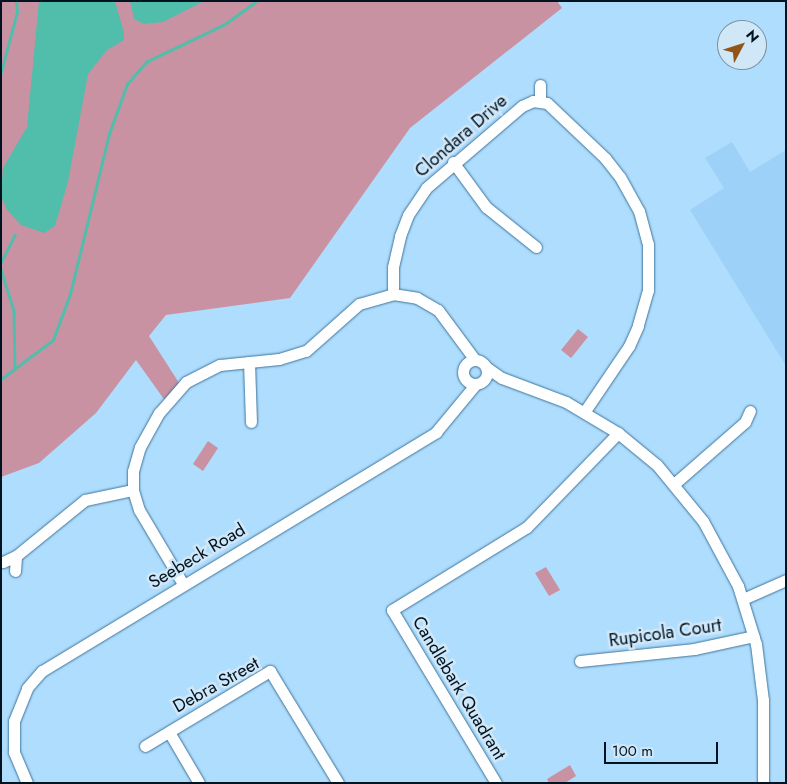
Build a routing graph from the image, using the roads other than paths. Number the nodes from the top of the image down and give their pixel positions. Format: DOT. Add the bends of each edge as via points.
graph roads {
  1 [pos="540,85"];
  2 [pos="540,101"];
  3 [pos="453,162"];
  4 [pos="536,247"];
  5 [pos="392,294"];
  6 [pos="462,346"];
  7 [pos="474,360"];
  8 [pos="249,362"];
  9 [pos="486,367"];
  10 [pos="464,373"];
  11 [pos="502,378"];
  12 [pos="480,382"];
  13 [pos="464,396"];
  14 [pos="750,411"];
  15 [pos="585,412"];
  16 [pos="251,422"];
  17 [pos="618,433"];
  18 [pos="674,484"];
  19 [pos="133,490"];
  20 [pos="16,556"];
  21 [pos="3,562"];
  22 [pos="14,571"];
  23 [pos="786,580"];
  24 [pos="183,584"];
  25 [pos="743,599"];
  26 [pos="754,636"];
  27 [pos="580,660"];
  28 [pos="169,732"];
  29 [pos="145,746"];
  30 [pos="27,783"];
  31 [pos="200,783"];
  32 [pos="338,783"];
  33 [pos="496,783"];
  34 [pos="763,783"];
  1 -- 2 [label="street"];
  2 -- 3 [label="street, Clondara Drive" via="522,106"];
  2 -- 15 [label="street" via="558,111 620,177 639,211 648,244 648,290 638,326 629,346"];
  3 -- 4 [label="street" via="486,207"];
  3 -- 5 [label="street, Clondara Drive" via="426,188 408,215 394,257"];
  5 -- 6 [label="street" via="431,305 449,321"];
  5 -- 8 [label="street" via="359,304 306,351 286,358"];
  6 -- 7 [label="street"];
  6 -- 10 [label="street"];
  7 -- 9 [label="street"];
  7 -- 10 [label="street"];
  8 -- 16 [label="street"];
  8 -- 19 [label="street" via="226,363 206,370 171,396 137,454"];
  9 -- 11 [label="street"];
  9 -- 12 [label="street"];
  10 -- 12 [label="street"];
  10 -- 13 [label="street"];
  11 -- 12 [label="street"];
  11 -- 15 [label="street" via="547,393"];
  12 -- 13 [label="street, Seebeck Road"];
  13 -- 24 [label="street, Seebeck Road" via="450,419 436,432"];
  14 -- 18 [label="street" via="745,422"];
  15 -- 17 [label="street"];
  17 -- 18 [label="street"];
  17 -- 33 [label="street, Candlebark Quadrant" via="527,528 388,609"];
  18 -- 25 [label="street" via="717,544"];
  19 -- 20 [label="street" via="85,500"];
  19 -- 24 [label="street" via="144,521"];
  20 -- 21 [label="street"];
  20 -- 22 [label="street"];
  23 -- 25 [label="street"];
  24 -- 30 [label="street, Seebeck Road" via="55,662 31,682 19,704 13,729 16,760"];
  25 -- 26 [label="street"];
  26 -- 27 [label="street, Rupicola Court" via="694,649"];
  26 -- 34 [label="street" via="763,700"];
  28 -- 29 [label="street, Debra Street"];
  28 -- 31 [label="street"];
  28 -- 32 [label="street, Debra Street" via="270,671"];
}
